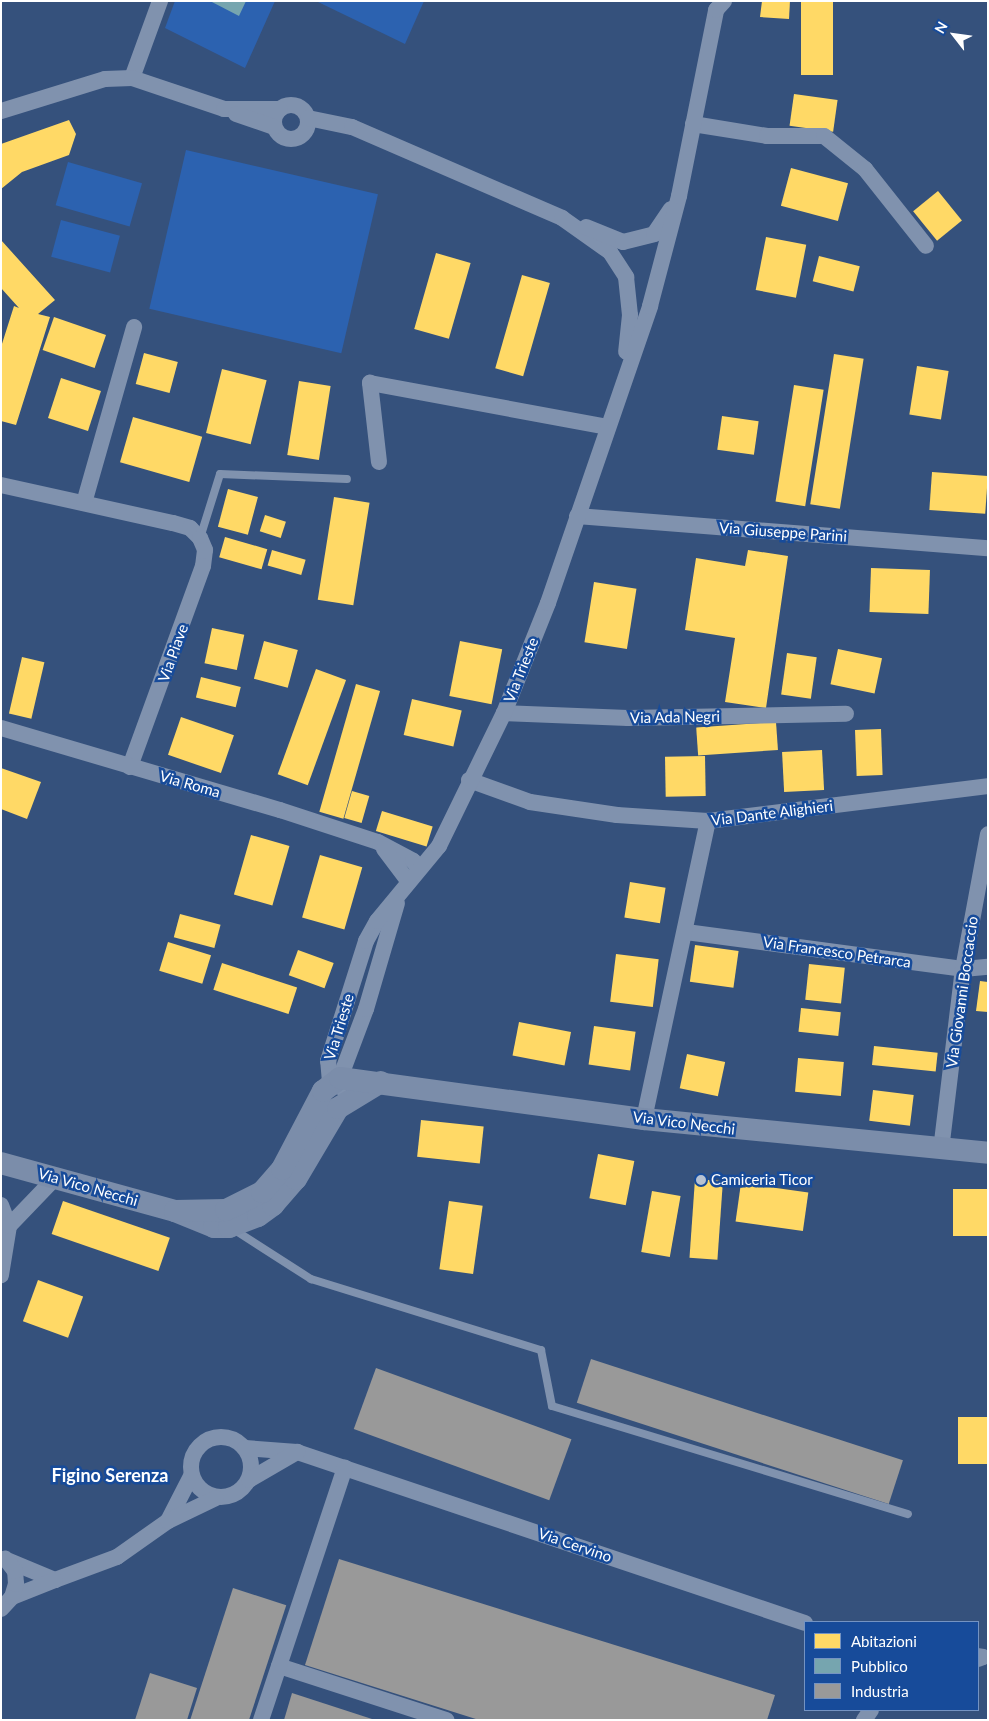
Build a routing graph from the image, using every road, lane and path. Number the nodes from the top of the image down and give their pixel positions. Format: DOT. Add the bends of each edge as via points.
graph roads {
  1 [pos="160,1"];
  2 [pos="724,1"];
  3 [pos="132,78"];
  4 [pos="4,106"];
  5 [pos="280,109"];
  6 [pos="224,110"];
  7 [pos="693,124"];
  8 [pos="306,125"];
  9 [pos="274,127"];
  10 [pos="680,196"];
  11 [pos="562,218"];
  12 [pos="926,246"];
  13 [pos="134,327"];
  14 [pos="622,381"];
  15 [pos="607,427"];
  16 [pos="379,462"];
  17 [pos="347,479"];
  18 [pos="1,485"];
  19 [pos="84,504"];
  20 [pos="578,516"];
  21 [pos="200,538"];
  22 [pos="988,548"];
  23 [pos="504,713"];
  24 [pos="846,714"];
  25 [pos="1,728"];
  26 [pos="130,767"];
  27 [pos="469,780"];
  28 [pos="988,786"];
  29 [pos="708,822"];
  30 [pos="988,834"];
  31 [pos="378,842"];
  32 [pos="419,869"];
  33 [pos="404,889"];
  34 [pos="686,932"];
  35 [pos="988,967"];
  36 [pos="963,969"];
  37 [pos="336,1082"];
  38 [pos="374,1085"];
  39 [pos="644,1119"];
  40 [pos="941,1150"];
  41 [pos="988,1153"];
  42 [pos="310,1155"];
  43 [pos="1,1163"];
  44 [pos="56,1177"];
  45 [pos="1,1205"];
  46 [pos="174,1211"];
  47 [pos="9,1226"];
  48 [pos="229,1227"];
  49 [pos="1,1275"];
  50 [pos="245,1448"];
  51 [pos="297,1452"];
  52 [pos="345,1468"];
  53 [pos="191,1476"];
  54 [pos="249,1480"];
  55 [pos="216,1498"];
  56 [pos="908,1514"];
  57 [pos="168,1521"];
  58 [pos="5,1558"];
  59 [pos="55,1580"];
  60 [pos="7,1603"];
  61 [pos="804,1623"];
  62 [pos="279,1666"];
  63 [pos="261,1720"];
  64 [pos="446,1720"];
  1 -- 3 [label="street"];
  2 -- 7 [label="street" via="716,10"];
  3 -- 4 [label="street" via="105,79"];
  3 -- 6 [label="street"];
  5 -- 6 [label="street"];
  5 -- 8 [label="street" via="290,105 299,107"];
  5 -- 9 [label="street" via="275,113"];
  6 -- 9 [label="street"];
  7 -- 10 [label="street"];
  7 -- 12 [label="street" via="768,136 824,136 865,169"];
  8 -- 9 [label="street" via="288,140"];
  8 -- 11 [label="street" via="352,127"];
  10 -- 11 [label="street" via="654,234 623,242"];
  10 -- 14 [label="street" via="650,306"];
  11 -- 14 [label="street" via="610,252 626,277 630,315"];
  13 -- 19 [label="street"];
  14 -- 15 [label="street, Via Trieste"];
  15 -- 16 [label="street" via="370,384"];
  15 -- 20 [label="street, Via Trieste"];
  17 -- 21 [label="lane, Via Piave" via="220,474"];
  18 -- 19 [label="street"];
  19 -- 21 [label="street" via="190,528"];
  20 -- 22 [label="street, Via Giuseppe Parini"];
  20 -- 23 [label="street, Via Trieste" via="548,603"];
  21 -- 26 [label="street, Via Piave" via="205,550 201,574"];
  23 -- 24 [label="street, Via Ada Negri" via="628,718"];
  23 -- 27 [label="street, Via Trieste"];
  25 -- 26 [label="street, Via Roma"];
  26 -- 31 [label="street, Via Roma"];
  27 -- 29 [label="street, Via Dante Alighieri" via="530,802 616,815"];
  27 -- 32 [label="street, Via Trieste" via="438,846"];
  28 -- 29 [label="street, Via Dante Alighieri"];
  29 -- 34 [label="street"];
  30 -- 36 [label="street, Via Giovanni Boccaccio"];
  31 -- 32 [label="street, Via Roma" via="413,861"];
  31 -- 33 [label="street, Via Roma" via="397,863"];
  32 -- 33 [label="street, Via Trieste"];
  33 -- 37 [label="street, Via Trieste" via="366,1009"];
  34 -- 36 [label="street, Via Francesco Petrarca"];
  34 -- 39 [label="street"];
  35 -- 36 [label="street, Via Francesco Petrarca"];
  36 -- 40 [label="street, Via Giovanni Boccaccio"];
  37 -- 38 [label="street, Via Vico Necchi"];
  37 -- 42 [label="street, Via Vico Necchi" via="314,1131"];
  37 -- 46 [label="street, Via Vico Necchi" via="282,1169 262,1192 226,1210"];
  38 -- 39 [label="street, Via Vico Necchi"];
  38 -- 42 [label="street, Via Vico Necchi" via="338,1108"];
  39 -- 40 [label="street, Via Vico Necchi"];
  40 -- 41 [label="street, Via Vico Necchi"];
  42 -- 48 [label="street, Via Vico Necchi" via="287,1191 273,1205 258,1216"];
  43 -- 44 [label="street, Via Vico Necchi"];
  44 -- 46 [label="street, Via Vico Necchi"];
  44 -- 47 [label="street"];
  45 -- 47 [label="street"];
  46 -- 48 [label="street, Via Vico Necchi" via="214,1227"];
  47 -- 49 [label="street"];
  48 -- 56 [label="lane" via="311,1279 541,1350 552,1406"];
  50 -- 51 [label="street, Via Cervino"];
  50 -- 53 [label="street, Via Cervino" via="229,1437 209,1439 194,1452"];
  50 -- 54 [label="street" via="251,1460"];
  51 -- 52 [label="street, Via Cervino"];
  51 -- 54 [label="street, Via Cervino"];
  52 -- 61 [label="street, Via Cervino"];
  52 -- 62 [label="street"];
  53 -- 55 [label="street" via="197,1486"];
  53 -- 57 [label="street, Via Cervino"];
  54 -- 55 [label="street, Via Cervino" via="242,1490 230,1497"];
  55 -- 57 [label="street, Via Cervino"];
  57 -- 59 [label="street, Via Cervino" via="117,1557"];
  58 -- 59 [label="street"];
  58 -- 60 [label="street" via="15,1571 16,1584"];
  59 -- 60 [label="street, Via Cervino"];
  62 -- 63 [label="street"];
  62 -- 64 [label="street"];
}
